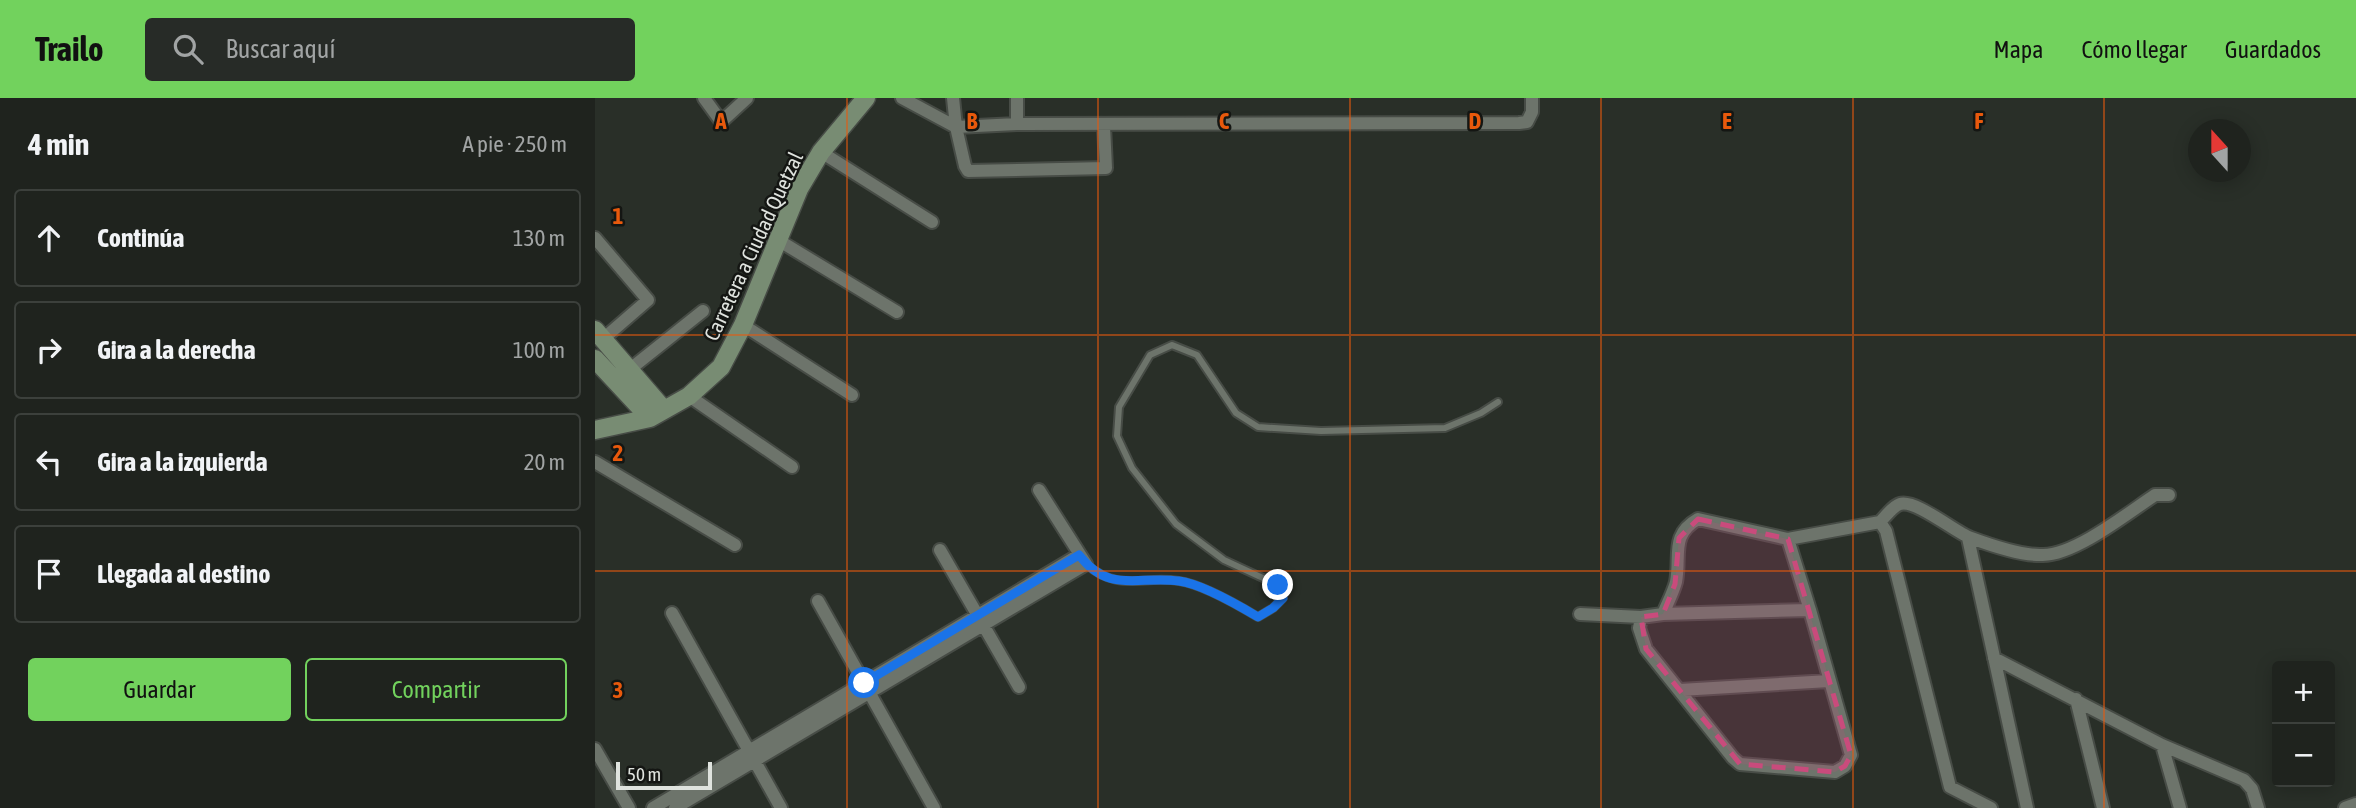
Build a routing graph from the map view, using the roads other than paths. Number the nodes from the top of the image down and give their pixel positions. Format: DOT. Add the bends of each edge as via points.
graph roads {
  1 [pos="704,98"];
  2 [pos="747,98"];
  3 [pos="866,98"];
  4 [pos="902,98"];
  5 [pos="953,98"];
  6 [pos="1017,98"];
  7 [pos="1532,98"];
  8 [pos="1017,124"];
  9 [pos="1104,126"];
  10 [pos="956,127"];
  11 [pos="821,152"];
  12 [pos="932,222"];
  13 [pos="595,237"];
  14 [pos="778,240"];
  15 [pos="703,311"];
  16 [pos="897,312"];
  17 [pos="743,325"];
  18 [pos="599,335"];
  19 [pos="595,359"];
  20 [pos="629,370"];
  21 [pos="852,395"];
  22 [pos="689,396"];
  23 [pos="1498,402"];
  24 [pos="657,414"];
  25 [pos="595,430"];
  26 [pos="595,462"];
  27 [pos="792,467"];
  28 [pos="1039,490"];
  29 [pos="2169,495"];
  30 [pos="1880,522"];
  31 [pos="1968,538"];
  32 [pos="1788,539"];
  33 [pos="735,545"];
  34 [pos="940,550"];
  35 [pos="1083,560"];
  36 [pos="818,601"];
  37 [pos="1810,610"];
  38 [pos="671,612"];
  39 [pos="1580,614"];
  40 [pos="1663,614"];
  41 [pos="1641,617"];
  42 [pos="981,620"];
  43 [pos="1994,659"];
  44 [pos="1829,681"];
  45 [pos="1019,687"];
  46 [pos="867,688"];
  47 [pos="1679,690"];
  48 [pos="2076,699"];
  49 [pos="2162,745"];
  50 [pos="595,749"];
  51 [pos="752,756"];
  52 [pos="629,808"];
  53 [pos="653,808"];
  54 [pos="675,808"];
  55 [pos="781,808"];
  56 [pos="934,808"];
  57 [pos="1991,808"];
  58 [pos="2027,808"];
  59 [pos="2103,808"];
  60 [pos="2180,808"];
  61 [pos="2258,808"];
  1 -- 2 [label="street" via="722,121"];
  3 -- 11 [label="main road, Carretera a Ciudad Quetzal"];
  4 -- 10 [label="street"];
  5 -- 10 [label="street"];
  6 -- 8 [label="street"];
  7 -- 9 [label="street" via="1527,122 1519,123"];
  8 -- 9 [label="street"];
  8 -- 10 [label="street"];
  9 -- 10 [label="street" via="1106,168 968,171"];
  11 -- 12 [label="street"];
  11 -- 14 [label="main road, Carretera a Ciudad Quetzal" via="799,189"];
  13 -- 18 [label="street" via="648,300"];
  14 -- 16 [label="street"];
  14 -- 17 [label="main road, Carretera a Ciudad Quetzal"];
  15 -- 20 [label="street"];
  17 -- 21 [label="street"];
  17 -- 22 [label="main road, Carretera a Ciudad Quetzal" via="721,367"];
  18 -- 20 [label="main road"];
  19 -- 24 [label="main road"];
  20 -- 24 [label="main road"];
  22 -- 24 [label="main road, Carretera a Ciudad Quetzal"];
  22 -- 27 [label="street"];
  23 -- 35 [label="lane" via="1445,428 1321,431 1258,426 1236,413 1196,355 1172,345 1150,355 1119,407 1117,436 1132,468 1176,524 1224,560 1278,585 1283,598 1258,617 1230,600 1180,581 1122,581 1099,575"];
  24 -- 25 [label="main road, Carretera a Ciudad Quetzal"];
  26 -- 33 [label="street"];
  28 -- 35 [label="street"];
  29 -- 31 [label="street" via="2155,495 2068,551 2043,556"];
  30 -- 31 [label="street" via="1906,503"];
  30 -- 32 [label="street"];
  30 -- 57 [label="street" via="1886,531 1949,787"];
  31 -- 43 [label="street"];
  32 -- 37 [label="street"];
  32 -- 40 [label="street" via="1698,519 1686,525 1679,538 1675,584"];
  34 -- 42 [label="street"];
  35 -- 42 [label="street"];
  36 -- 46 [label="street"];
  37 -- 40 [label="street"];
  37 -- 44 [label="street"];
  38 -- 51 [label="street"];
  39 -- 41 [label="street"];
  40 -- 41 [label="street"];
  41 -- 47 [label="street" via="1639,628 1646,649"];
  42 -- 45 [label="street"];
  42 -- 46 [label="street"];
  43 -- 48 [label="street"];
  43 -- 58 [label="street"];
  44 -- 47 [label="street"];
  44 -- 47 [label="street" via="1851,755 1835,772 1741,764"];
  46 -- 51 [label="street"];
  46 -- 56 [label="street"];
  48 -- 49 [label="street"];
  48 -- 59 [label="street"];
  49 -- 60 [label="street"];
  49 -- 61 [label="street" via="2244,780"];
  50 -- 52 [label="street"];
  51 -- 53 [label="street"];
  51 -- 54 [label="street"];
  51 -- 55 [label="street"];
}
